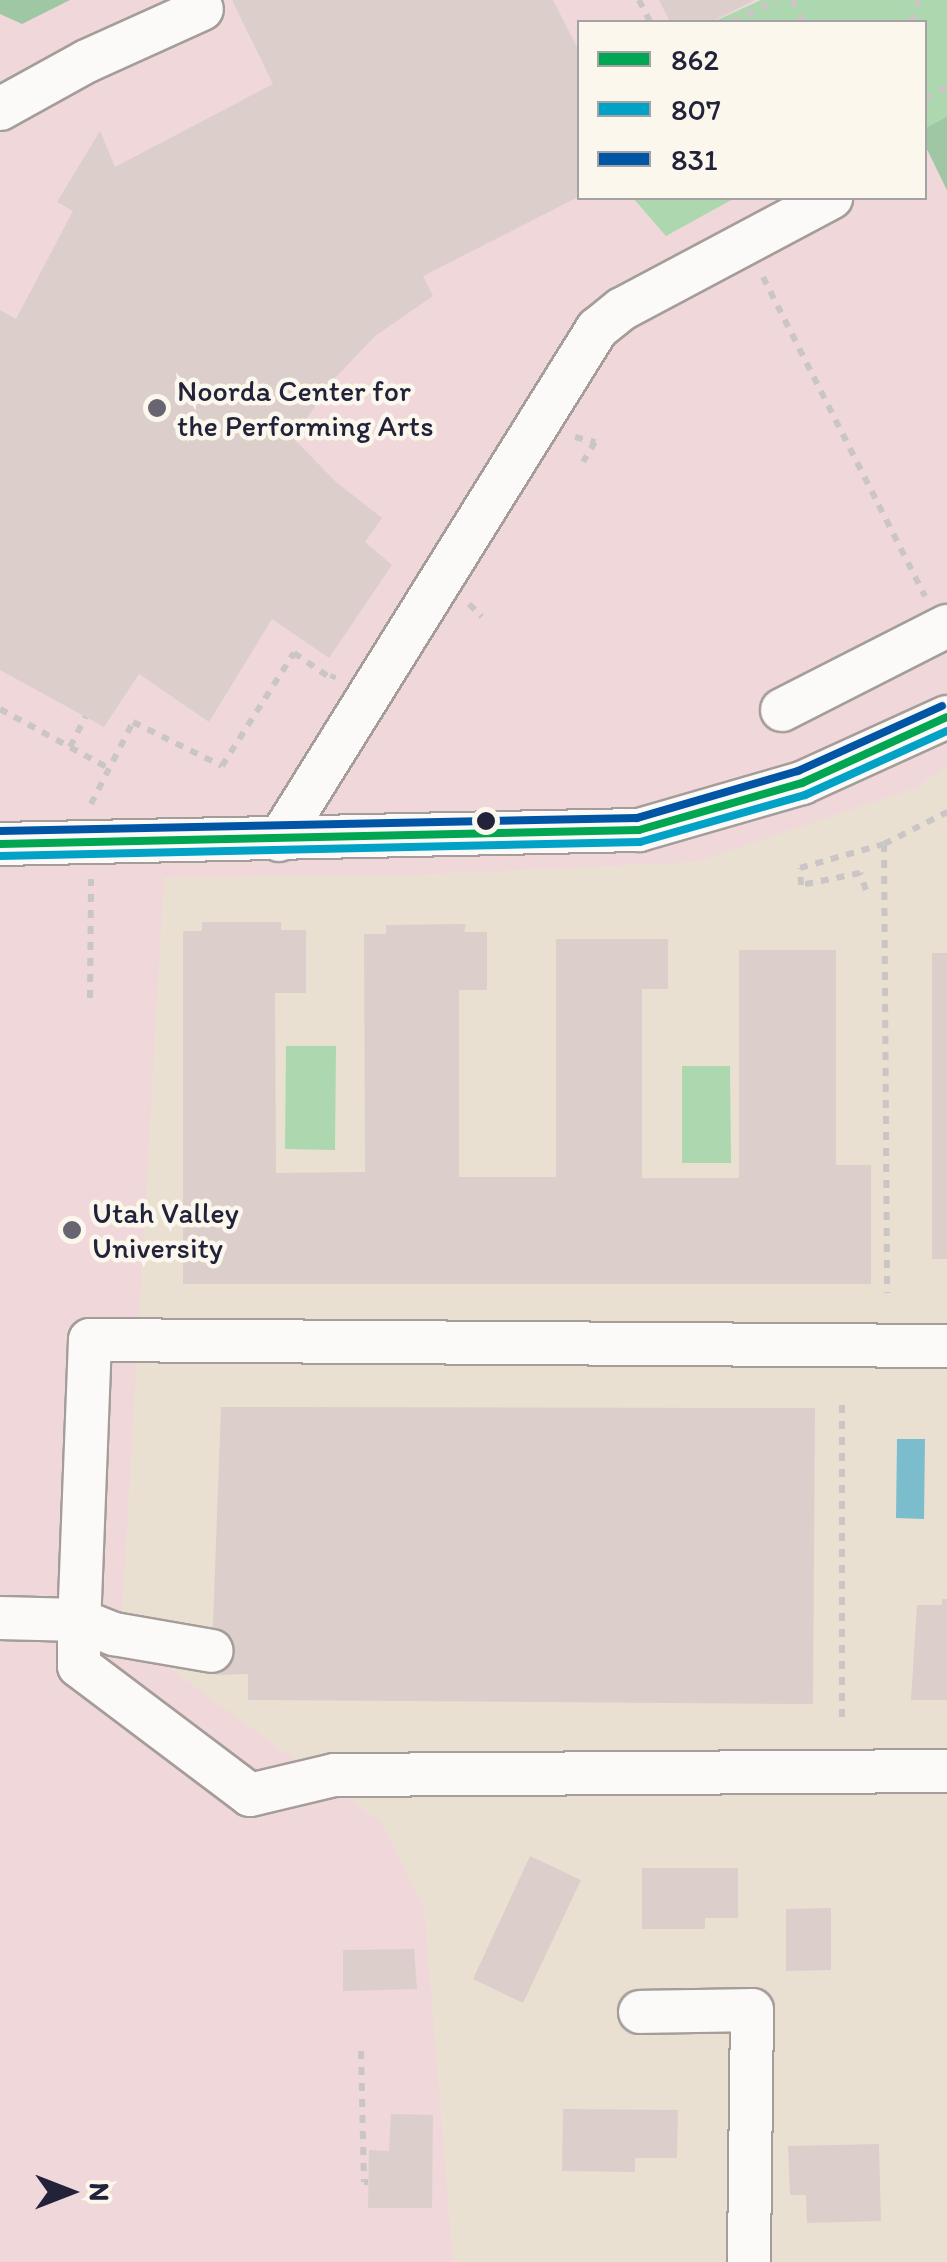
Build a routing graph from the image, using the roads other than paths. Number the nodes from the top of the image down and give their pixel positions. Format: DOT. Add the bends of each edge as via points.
graph roads {
  1 [pos="202,9"];
  2 [pos="0,109"];
  3 [pos="827,200"];
  4 [pos="938,615"];
  5 [pos="782,710"];
  6 [pos="947,717"];
  7 [pos="279,840"];
  8 [pos="0,844"];
  9 [pos="947,1346"];
  10 [pos="0,1618"];
  11 [pos="79,1620"];
  12 [pos="212,1651"];
  13 [pos="947,1771"];
  14 [pos="640,2012"];
  15 [pos="749,2262"];
  1 -- 2 [label="street"];
  3 -- 7 [label="street" via="622,310 598,330"];
  4 -- 5 [label="street"];
  6 -- 7 [label="street" via="802,784 639,830"];
  7 -- 8 [label="street"];
  9 -- 11 [label="street" via="90,1340"];
  10 -- 11 [label="street"];
  11 -- 12 [label="street" via="114,1634"];
  11 -- 13 [label="street" via="79,1666 250,1794 334,1774"];
  14 -- 15 [label="street" via="752,2010"];
}
